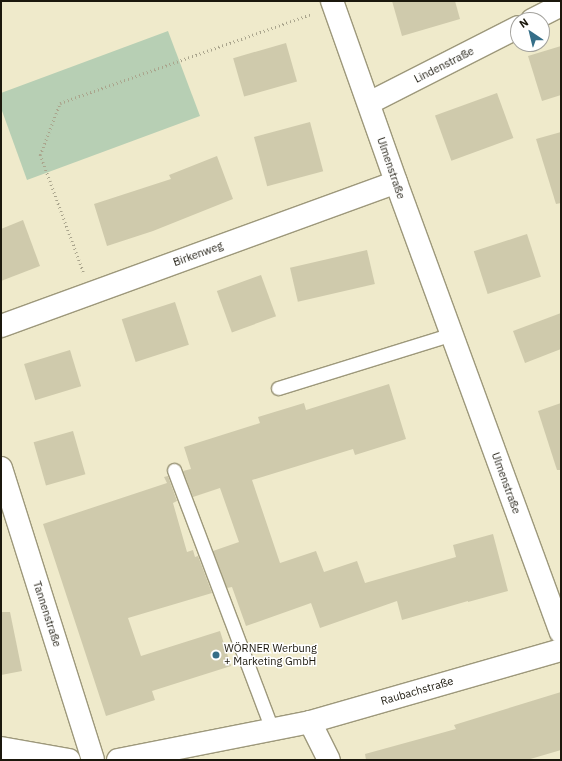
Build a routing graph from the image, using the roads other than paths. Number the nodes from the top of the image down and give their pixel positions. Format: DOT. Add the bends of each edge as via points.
graph roads {
  1 [pos="333,4"];
  2 [pos="561,5"];
  3 [pos="547,12"];
  4 [pos="510,31"];
  5 [pos="369,104"];
  6 [pos="396,182"];
  7 [pos="1,326"];
  8 [pos="452,334"];
  9 [pos="278,388"];
  10 [pos="1,468"];
  11 [pos="174,470"];
  12 [pos="561,632"];
  13 [pos="561,650"];
  14 [pos="310,722"];
  15 [pos="272,730"];
  16 [pos="1,748"];
  17 [pos="69,760"];
  18 [pos="93,760"];
  19 [pos="118,760"];
  20 [pos="329,760"];
  1 -- 5 [label="street, Ulmenstraße"];
  2 -- 3 [label="street"];
  4 -- 5 [label="street, Lindenstraße"];
  5 -- 6 [label="street, Ulmenstraße"];
  6 -- 7 [label="street, Birkenweg"];
  6 -- 8 [label="street, Ulmenstraße"];
  8 -- 9 [label="lane"];
  8 -- 12 [label="street, Ulmenstraße"];
  10 -- 18 [label="street, Tannenstraße"];
  11 -- 15 [label="lane"];
  13 -- 14 [label="street, Raubachstraße"];
  14 -- 15 [label="street, Raubachstraße"];
  14 -- 20 [label="street"];
  15 -- 19 [label="street, Raubachstraße"];
  16 -- 17 [label="street"];
}
